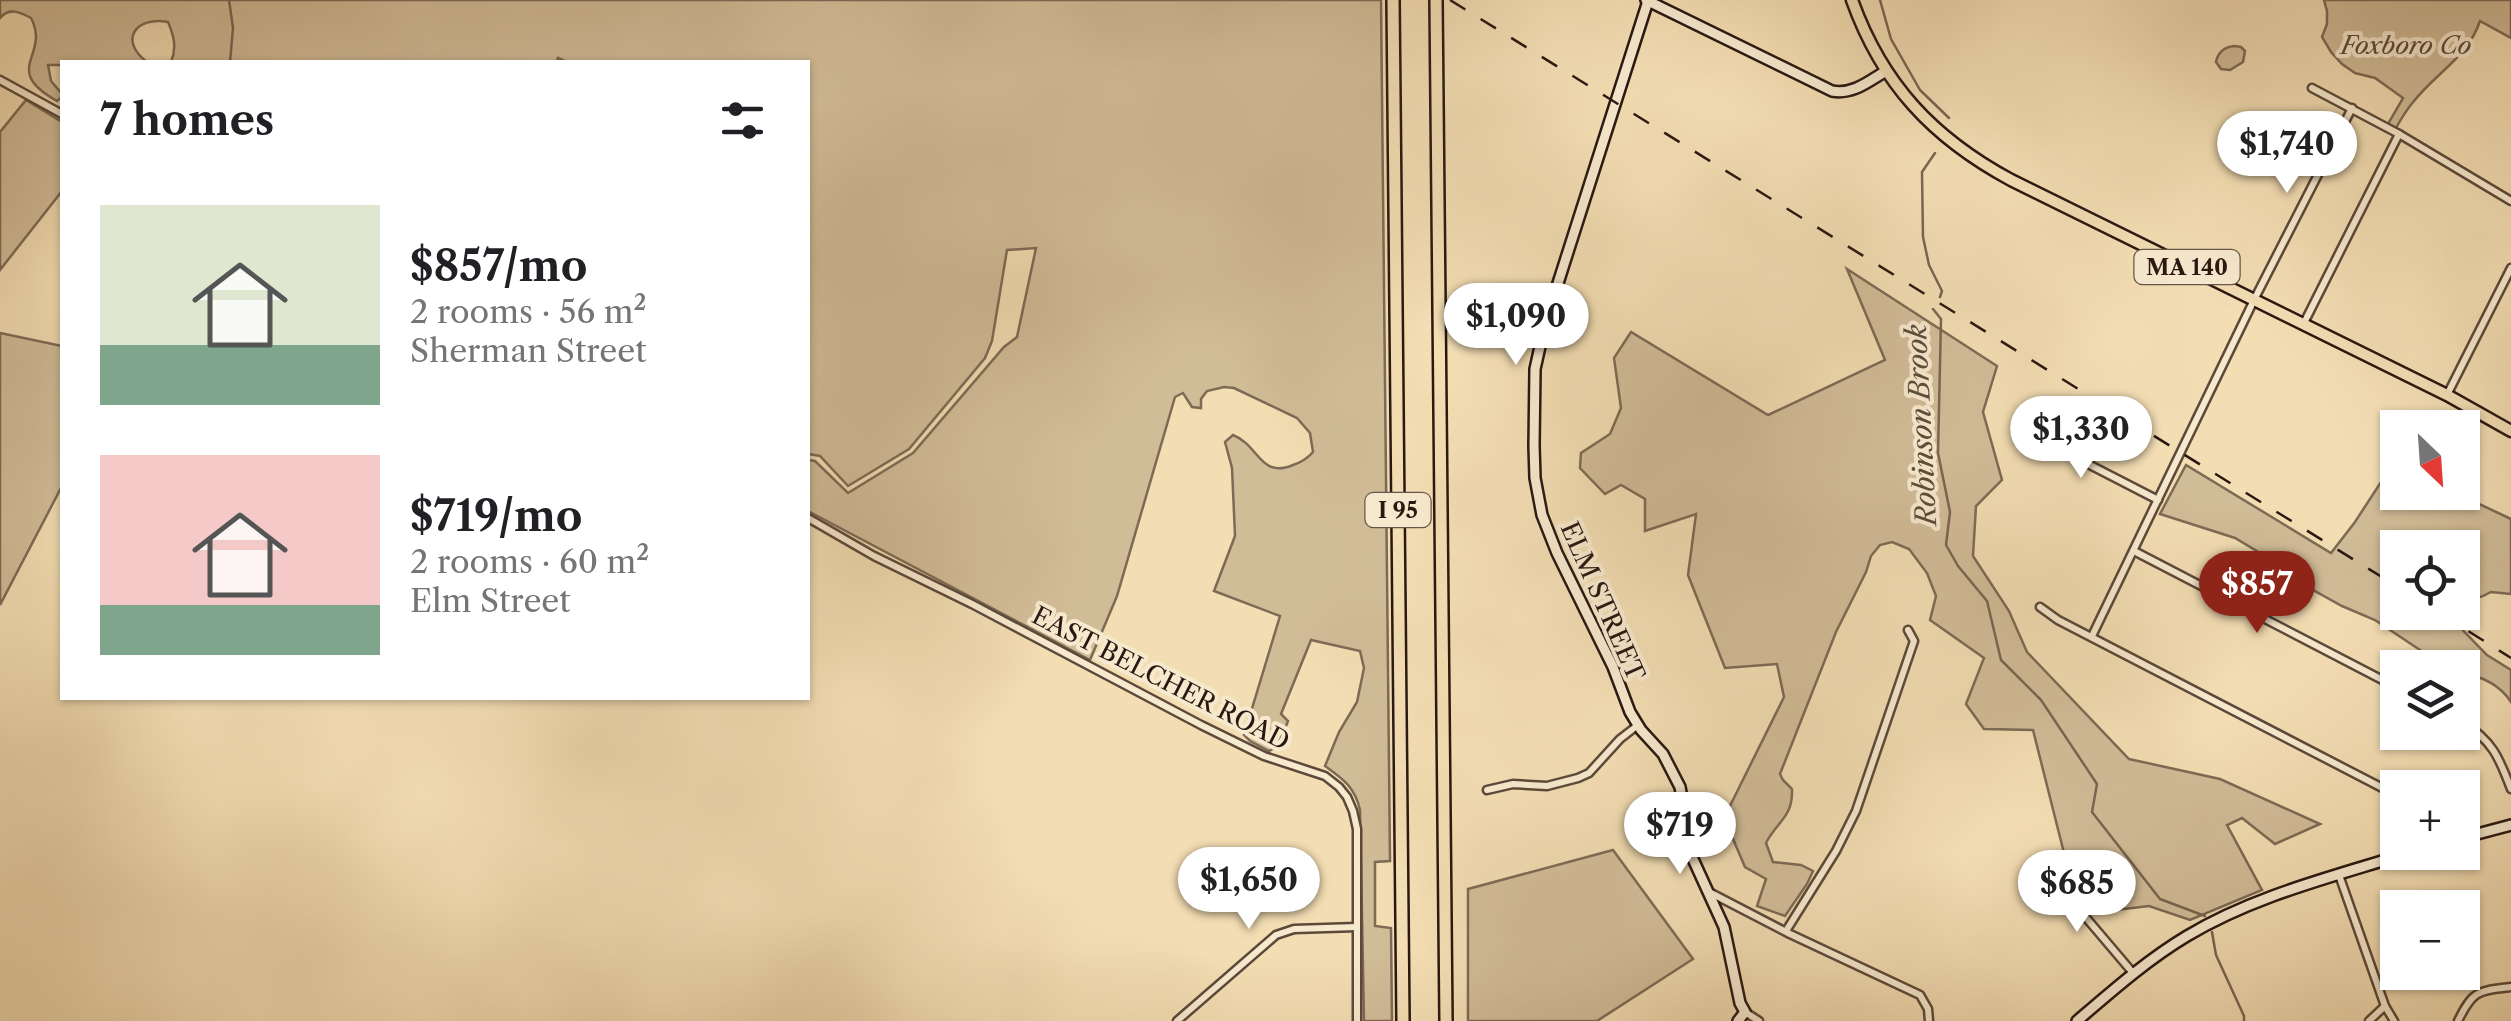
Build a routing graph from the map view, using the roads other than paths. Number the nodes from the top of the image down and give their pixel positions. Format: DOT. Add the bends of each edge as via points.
graph roads {
  1 [pos="1392,0"];
  2 [pos="1647,0"];
  3 [pos="1852,0"];
  4 [pos="1436,4"];
  5 [pos="1886,71"];
  6 [pos="0,80"];
  7 [pos="2312,88"];
  8 [pos="2352,108"];
  9 [pos="60,113"];
  10 [pos="2400,134"];
  11 [pos="2511,201"];
  12 [pos="2511,268"];
  13 [pos="2254,300"];
  14 [pos="2304,323"];
  15 [pos="2447,396"];
  16 [pos="2020,429"];
  17 [pos="2511,431"];
  18 [pos="2158,500"];
  19 [pos="810,519"];
  20 [pos="2134,551"];
  21 [pos="2040,607"];
  22 [pos="1908,630"];
  23 [pos="2092,636"];
  24 [pos="2380,679"];
  25 [pos="1638,726"];
  26 [pos="2480,733"];
  27 [pos="2380,787"];
  28 [pos="2511,789"];
  29 [pos="1487,790"];
  30 [pos="2511,824"];
  31 [pos="2480,833"];
  32 [pos="2380,862"];
  33 [pos="2339,875"];
  34 [pos="2065,879"];
  35 [pos="1710,892"];
  36 [pos="1357,927"];
  37 [pos="1786,931"];
  38 [pos="2133,973"];
  39 [pos="2511,987"];
  40 [pos="2385,1006"];
  41 [pos="1741,1017"];
  42 [pos="1177,1021"];
  43 [pos="1357,1021"];
  44 [pos="1403,1021"];
  45 [pos="1446,1021"];
  46 [pos="1758,1021"];
  47 [pos="1929,1021"];
  48 [pos="2077,1021"];
  49 [pos="2369,1021"];
  50 [pos="2394,1021"];
  51 [pos="2458,1021"];
  1 -- 44 [label="highway, I 95"];
  2 -- 5 [label="street" via="1832,91 1854,90"];
  2 -- 25 [label="street, ELM STREET" via="1545,324 1535,370 1534,446 1538,500 1550,538"];
  3 -- 5 [label="main road, MA 140"];
  4 -- 45 [label="highway, I 95"];
  5 -- 13 [label="main road, MA 140" via="1928,122 1977,160"];
  6 -- 9 [label="street"];
  7 -- 8 [label="street"];
  8 -- 10 [label="street"];
  8 -- 13 [label="street"];
  10 -- 11 [label="street"];
  10 -- 14 [label="street"];
  12 -- 15 [label="street"];
  13 -- 14 [label="main road, MA 140"];
  13 -- 18 [label="street"];
  14 -- 15 [label="main road, MA 140"];
  15 -- 17 [label="main road, MA 140"];
  16 -- 18 [label="street"];
  18 -- 20 [label="street"];
  19 -- 36 [label="street, EAST BELCHER ROAD" via="1173,711 1333,781 1356,820"];
  20 -- 23 [label="street"];
  20 -- 24 [label="street"];
  21 -- 23 [label="street"];
  22 -- 37 [label="street" via="1914,641 1856,811"];
  23 -- 27 [label="street"];
  25 -- 29 [label="street" via="1578,778"];
  25 -- 35 [label="street, ELM STREET" via="1680,786 1693,859"];
  26 -- 28 [label="street"];
  30 -- 31 [label="street"];
  32 -- 33 [label="street"];
  33 -- 38 [label="street" via="2213,921"];
  33 -- 40 [label="street"];
  34 -- 38 [label="street" via="2071,900"];
  35 -- 37 [label="street"];
  35 -- 41 [label="street, ELM STREET" via="1728,938"];
  36 -- 42 [label="street" via="1276,935"];
  36 -- 43 [label="street, EAST BELCHER ROAD"];
  37 -- 47 [label="street" via="1920,996"];
  38 -- 48 [label="street"];
  39 -- 51 [label="street" via="2476,995"];
  40 -- 49 [label="street"];
  40 -- 50 [label="street"];
  41 -- 46 [label="street, ELM STREET"];
}
